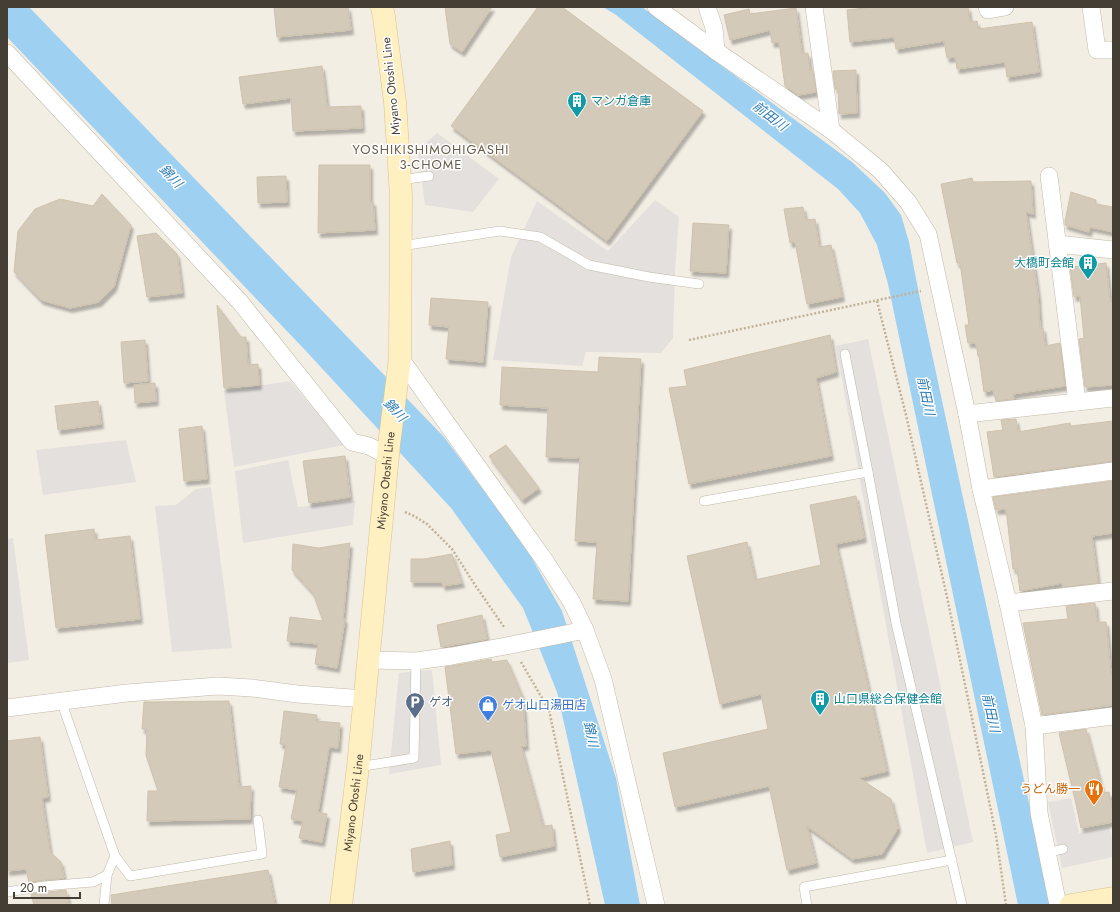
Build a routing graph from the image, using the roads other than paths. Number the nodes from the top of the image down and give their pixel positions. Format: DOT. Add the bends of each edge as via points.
graph roads {
  1 [pos="382,7"];
  2 [pos="656,7"];
  3 [pos="707,7"];
  4 [pos="814,7"];
  5 [pos="987,7"];
  6 [pos="1005,7"];
  7 [pos="1091,7"];
  8 [pos="1113,50"];
  9 [pos="716,51"];
  10 [pos="7,52"];
  11 [pos="831,130"];
  12 [pos="429,176"];
  13 [pos="1049,176"];
  14 [pos="400,180"];
  15 [pos="1057,244"];
  16 [pos="401,246"];
  17 [pos="1113,250"];
  18 [pos="699,284"];
  19 [pos="845,354"];
  20 [pos="400,362"];
  21 [pos="1113,398"];
  22 [pos="1077,402"];
  23 [pos="967,414"];
  24 [pos="389,450"];
  25 [pos="1113,471"];
  26 [pos="868,472"];
  27 [pos="981,489"];
  28 [pos="704,501"];
  29 [pos="1113,591"];
  30 [pos="1008,603"];
  31 [pos="585,630"];
  32 [pos="368,660"];
  33 [pos="416,661"];
  34 [pos="365,699"];
  35 [pos="62,701"];
  36 [pos="7,708"];
  37 [pos="1113,716"];
  38 [pos="1034,726"];
  39 [pos="358,767"];
  40 [pos="258,820"];
  41 [pos="115,856"];
  42 [pos="952,860"];
  43 [pos="107,875"];
  44 [pos="7,892"];
  45 [pos="1113,898"];
  46 [pos="104,905"];
  47 [pos="341,905"];
  48 [pos="656,905"];
  49 [pos="807,905"];
  50 [pos="962,905"];
  51 [pos="1058,905"];
  52 [pos="1072,905"];
  1 -- 14 [label="main road, Miyano Otoshi Line" via="394,102"];
  2 -- 9 [label="street"];
  3 -- 9 [label="street" via="714,28"];
  4 -- 11 [label="street"];
  5 -- 6 [label="street" via="988,10"];
  7 -- 8 [label="street" via="1097,50"];
  9 -- 11 [label="street"];
  10 -- 24 [label="street" via="240,302 352,442"];
  11 -- 23 [label="street" via="881,170 908,202 928,234"];
  12 -- 14 [label="lane"];
  13 -- 15 [label="street"];
  14 -- 16 [label="main road, Miyano Otoshi Line"];
  15 -- 17 [label="street"];
  15 -- 22 [label="street"];
  16 -- 18 [label="lane" via="500,231 540,237 589,265"];
  16 -- 20 [label="main road, Miyano Otoshi Line"];
  19 -- 26 [label="lane"];
  20 -- 24 [label="main road, Miyano Otoshi Line"];
  20 -- 31 [label="street" via="545,561 571,601"];
  21 -- 22 [label="street"];
  22 -- 23 [label="street"];
  23 -- 27 [label="street"];
  24 -- 32 [label="main road, Miyano Otoshi Line"];
  25 -- 27 [label="street"];
  26 -- 28 [label="lane"];
  26 -- 42 [label="lane" via="896,623"];
  27 -- 30 [label="street"];
  29 -- 30 [label="street"];
  30 -- 38 [label="street"];
  31 -- 33 [label="street" via="511,646"];
  31 -- 48 [label="street" via="603,679"];
  32 -- 33 [label="street"];
  32 -- 34 [label="main road, Miyano Otoshi Line"];
  33 -- 39 [label="lane" via="414,758"];
  34 -- 35 [label="street" via="218,686"];
  34 -- 39 [label="main road, Miyano Otoshi Line"];
  35 -- 36 [label="street"];
  35 -- 41 [label="lane"];
  37 -- 38 [label="street"];
  38 -- 51 [label="street" via="1039,813 1055,851"];
  39 -- 47 [label="main road, Miyano Otoshi Line"];
  40 -- 41 [label="lane" via="262,854 130,876"];
  41 -- 43 [label="lane"];
  42 -- 49 [label="lane" via="804,888"];
  42 -- 50 [label="lane"];
  43 -- 44 [label="lane" via="94,882"];
  43 -- 46 [label="lane"];
  45 -- 52 [label="main road"];
}
